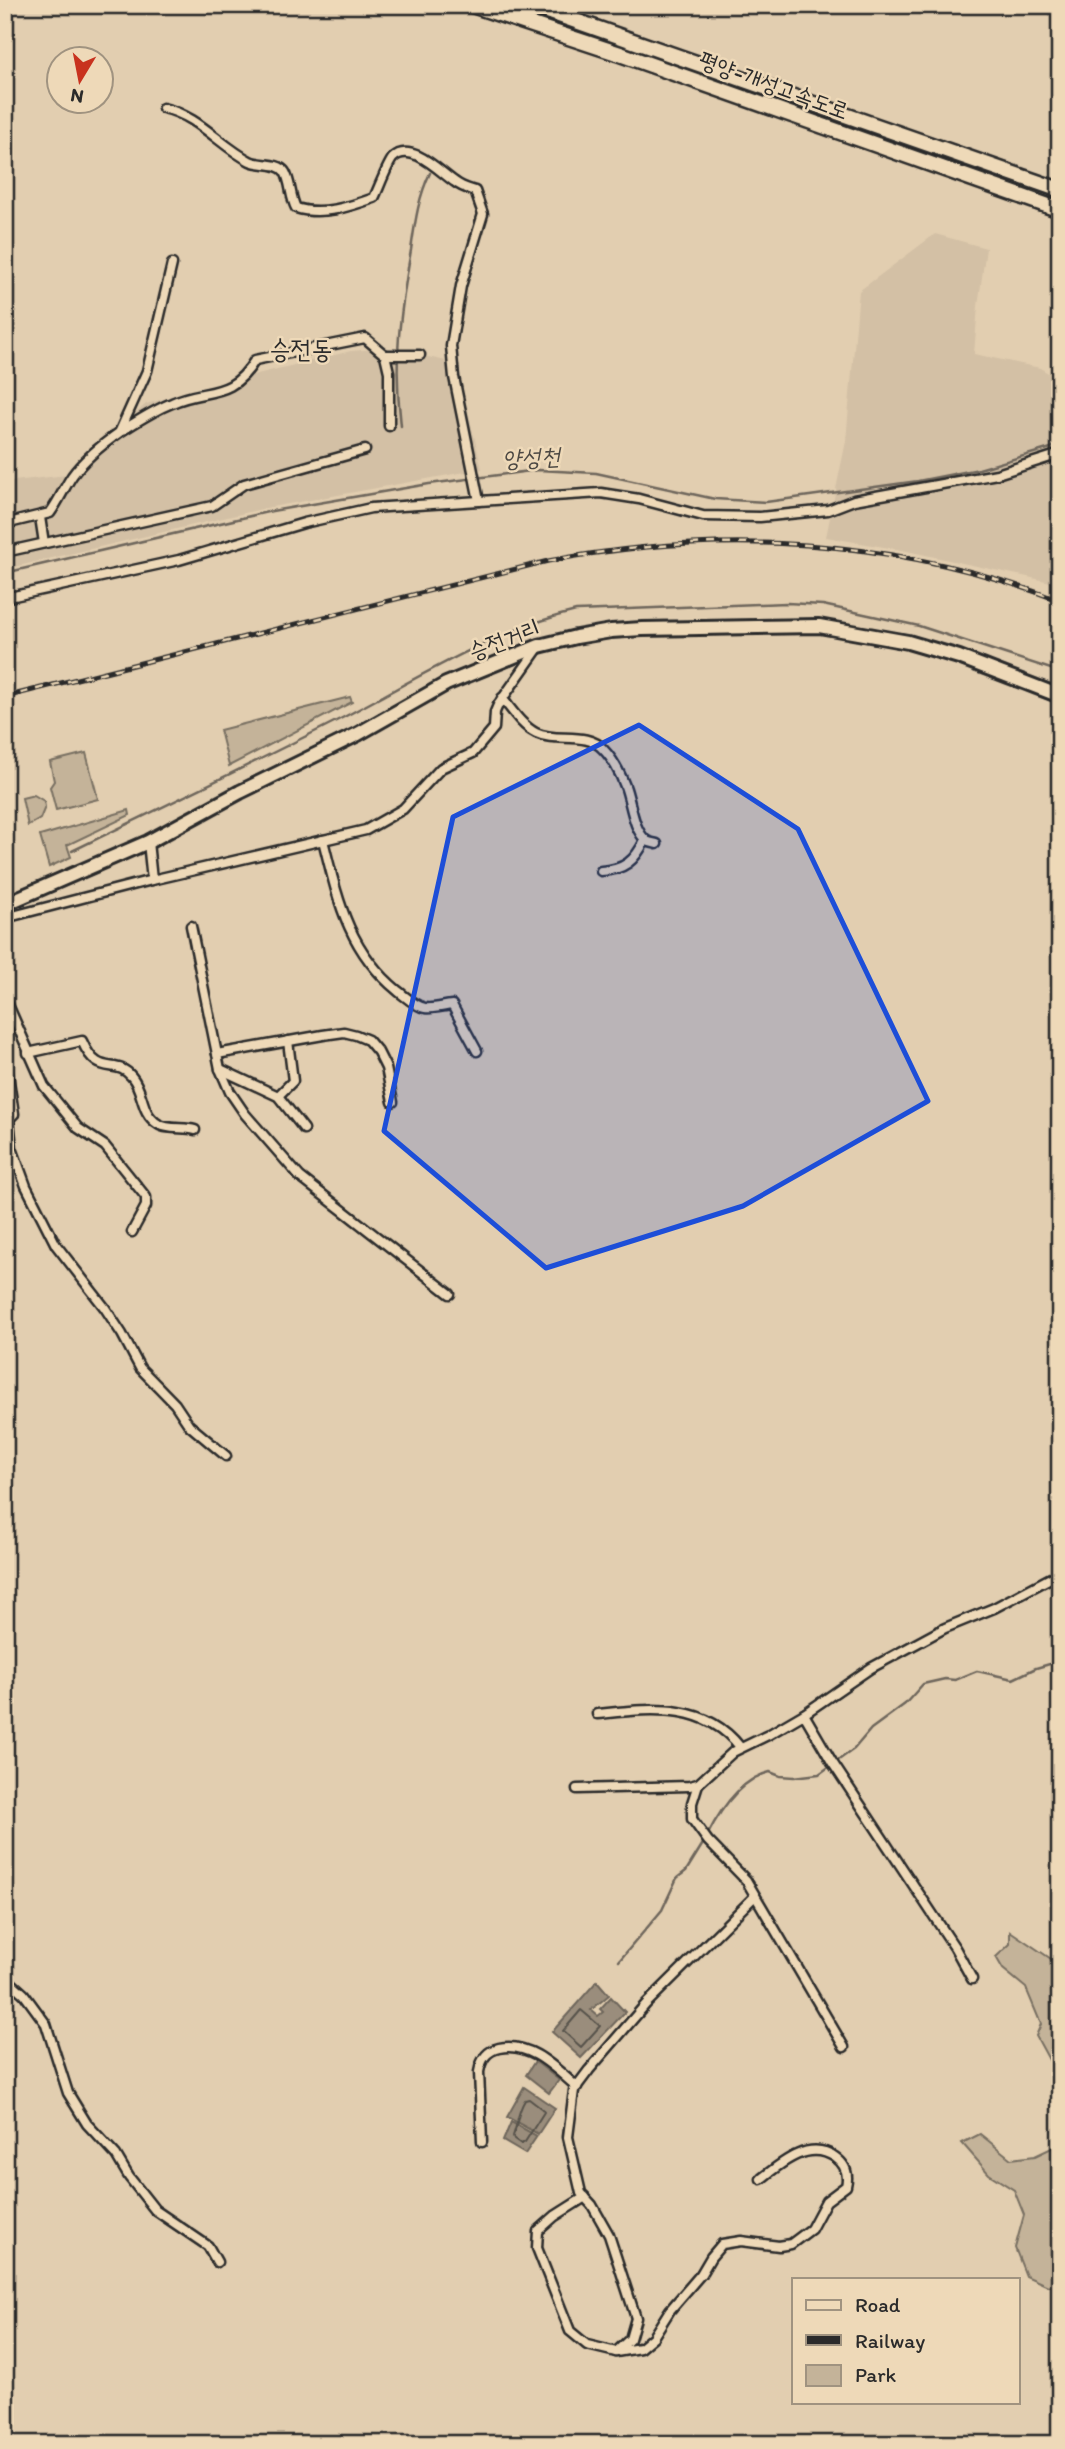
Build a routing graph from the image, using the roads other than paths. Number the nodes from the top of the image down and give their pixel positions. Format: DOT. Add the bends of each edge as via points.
graph roads {
  1 [pos="472,5"];
  2 [pos="530,5"];
  3 [pos="163,108"];
  4 [pos="1060,190"];
  5 [pos="1060,210"];
  6 [pos="172,264"];
  7 [pos="387,355"];
  8 [pos="420,355"];
  9 [pos="390,426"];
  10 [pos="119,433"];
  11 [pos="365,450"];
  12 [pos="1060,454"];
  13 [pos="479,501"];
  14 [pos="40,517"];
  15 [pos="5,524"];
  16 [pos="44,543"];
  17 [pos="5,552"];
  18 [pos="5,598"];
  19 [pos="539,646"];
  20 [pos="1060,696"];
  21 [pos="502,698"];
  22 [pos="323,840"];
  23 [pos="645,840"];
  24 [pos="148,842"];
  25 [pos="657,844"];
  26 [pos="601,872"];
  27 [pos="152,880"];
  28 [pos="5,904"];
  29 [pos="5,918"];
  30 [pos="191,926"];
  31 [pos="5,998"];
  32 [pos="288,1041"];
  33 [pos="477,1051"];
  34 [pos="29,1052"];
  35 [pos="217,1054"];
  36 [pos="5,1055"];
  37 [pos="220,1069"];
  38 [pos="278,1096"];
  39 [pos="393,1102"];
  40 [pos="304,1129"];
  41 [pos="195,1130"];
  42 [pos="132,1232"];
  43 [pos="450,1294"];
  44 [pos="226,1456"];
  45 [pos="1060,1573"];
  46 [pos="597,1714"];
  47 [pos="804,1714"];
  48 [pos="740,1747"];
  49 [pos="698,1784"];
  50 [pos="577,1789"];
  51 [pos="754,1897"];
  52 [pos="5,1977"];
  53 [pos="972,1979"];
  54 [pos="844,2046"];
  55 [pos="577,2087"];
  56 [pos="482,2142"];
  57 [pos="761,2179"];
  58 [pos="584,2197"];
  59 [pos="217,2262"];
  60 [pos="616,2352"];
  1 -- 5 [label="highway, 평양-개성고속도로"];
  2 -- 4 [label="highway, 평양-개성고속도로"];
  3 -- 13 [label="street" via="199,123 257,165 279,167 285,172 296,208 311,213 374,198 393,158 402,154 420,156 459,185 475,191 483,214 461,286 451,346"];
  6 -- 10 [label="street" via="147,371"];
  7 -- 8 [label="street"];
  7 -- 9 [label="street"];
  7 -- 10 [label="street" via="365,338 255,360 234,385 173,402"];
  10 -- 14 [label="street" via="86,459 50,513"];
  11 -- 16 [label="street" via="244,484 212,506"];
  12 -- 13 [label="street" via="997,474 854,500 828,510 760,517 703,516 601,493"];
  13 -- 18 [label="street" via="371,508 179,560"];
  14 -- 15 [label="street"];
  14 -- 16 [label="street"];
  16 -- 17 [label="street"];
  19 -- 20 [label="main road, 승전거리" via="611,631 819,626 908,642"];
  19 -- 21 [label="street"];
  19 -- 24 [label="main road, 승전거리" via="446,684"];
  21 -- 22 [label="street" via="494,728 473,753 441,768 403,809 366,830"];
  21 -- 23 [label="street" via="536,733 584,739 602,747 624,784"];
  22 -- 27 [label="street"];
  22 -- 33 [label="street" via="338,900 356,944 385,980 414,1003 425,1008 452,1005"];
  23 -- 25 [label="street"];
  23 -- 26 [label="street" via="638,856 625,867"];
  24 -- 27 [label="street"];
  24 -- 28 [label="main road, 승전거리"];
  27 -- 29 [label="street"];
  30 -- 35 [label="street"];
  31 -- 34 [label="street"];
  32 -- 35 [label="street"];
  32 -- 38 [label="street" via="293,1081"];
  32 -- 39 [label="street" via="344,1032 368,1040 386,1068"];
  34 -- 41 [label="street" via="82,1041 95,1062 130,1074 154,1122"];
  34 -- 42 [label="street" via="44,1086 78,1128 106,1146 146,1197"];
  35 -- 37 [label="street"];
  36 -- 44 [label="street" via="14,1114 9,1119 12,1148 56,1245 105,1308 140,1368 189,1425"];
  37 -- 38 [label="street"];
  37 -- 43 [label="street" via="230,1093 300,1177"];
  38 -- 40 [label="street"];
  45 -- 47 [label="street" via="871,1668"];
  46 -- 48 [label="street" via="652,1710 692,1714 712,1721"];
  47 -- 48 [label="street"];
  47 -- 53 [label="street"];
  48 -- 49 [label="street"];
  49 -- 50 [label="street"];
  49 -- 51 [label="street" via="692,1819 746,1880"];
  51 -- 54 [label="street"];
  51 -- 55 [label="street" via="646,2004"];
  52 -- 59 [label="street" via="46,2024 68,2093 87,2124 116,2155 155,2210 208,2246"];
  55 -- 56 [label="street" via="523,2048 492,2051 481,2062 479,2072"];
  55 -- 58 [label="street" via="568,2137"];
  57 -- 60 [label="street" via="786,2159 818,2150 840,2161 848,2179 821,2207 811,2229 791,2244 722,2244 653,2337 640,2348"];
  58 -- 60 [label="street" via="609,2235 636,2318 630,2339"];
  58 -- 60 [label="street" via="538,2231 537,2248 570,2331 587,2345"];
}
